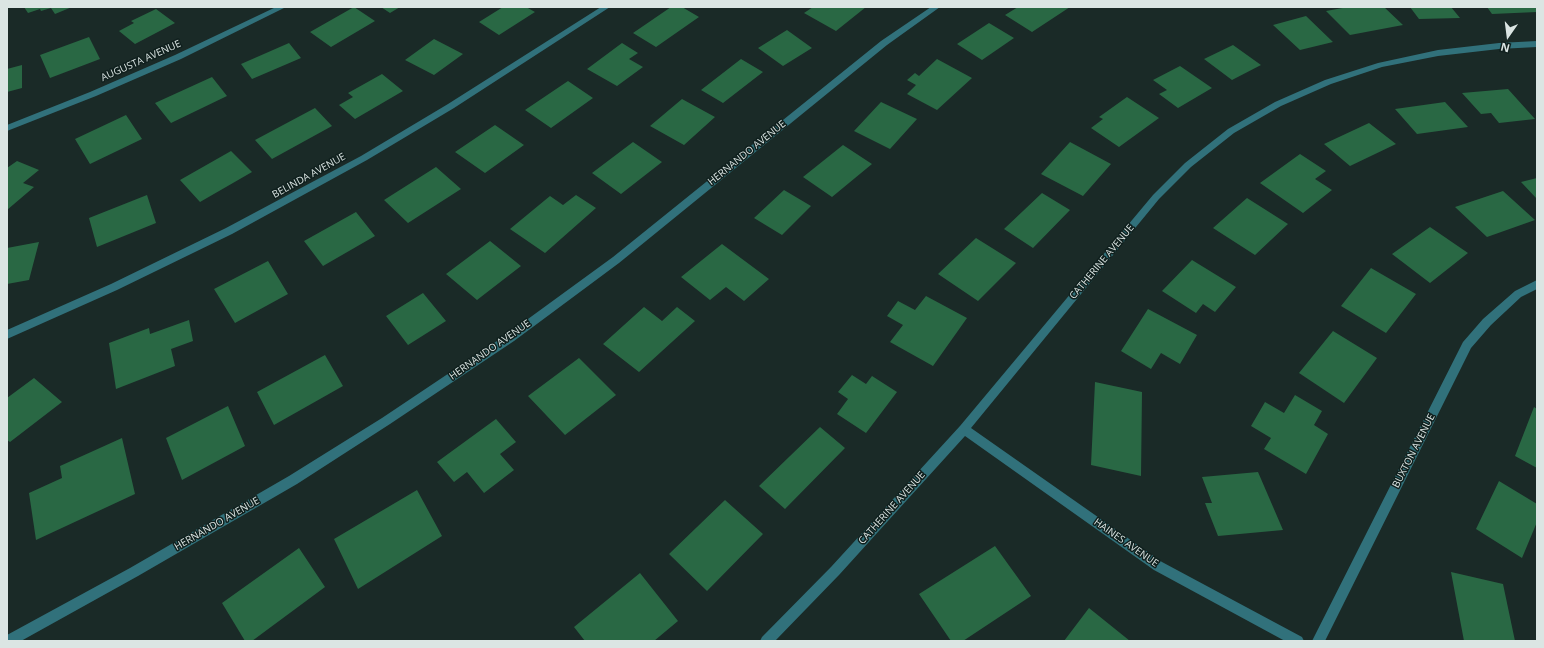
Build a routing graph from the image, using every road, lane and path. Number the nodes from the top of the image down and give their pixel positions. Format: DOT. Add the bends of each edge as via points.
graph roads {
  1 [pos="282,7"];
  2 [pos="606,7"];
  3 [pos="936,7"];
  4 [pos="1537,44"];
  5 [pos="7,128"];
  6 [pos="1537,284"];
  7 [pos="7,335"];
  8 [pos="964,429"];
  9 [pos="9,641"];
  10 [pos="766,641"];
  11 [pos="1298,641"];
  12 [pos="1318,641"];
  1 -- 5 [label="street, AUGUSTA AVENUE" via="178,57"];
  2 -- 7 [label="street, BELINDA AVENUE" via="451,106 299,194 114,287"];
  3 -- 9 [label="street, HERNANDO AVENUE" via="884,43 616,260 510,338 293,480"];
  4 -- 8 [label="street, CATHERINE AVENUE" via="1438,53 1381,65 1328,82 1278,104 1231,131 1188,165 1156,197"];
  6 -- 12 [label="street, BUXTON AVENUE" via="1518,294 1487,322 1468,345"];
  8 -- 10 [label="street, CATHERINE AVENUE" via="835,571"];
  8 -- 11 [label="street, HAINES AVENUE" via="1158,566"];
}
